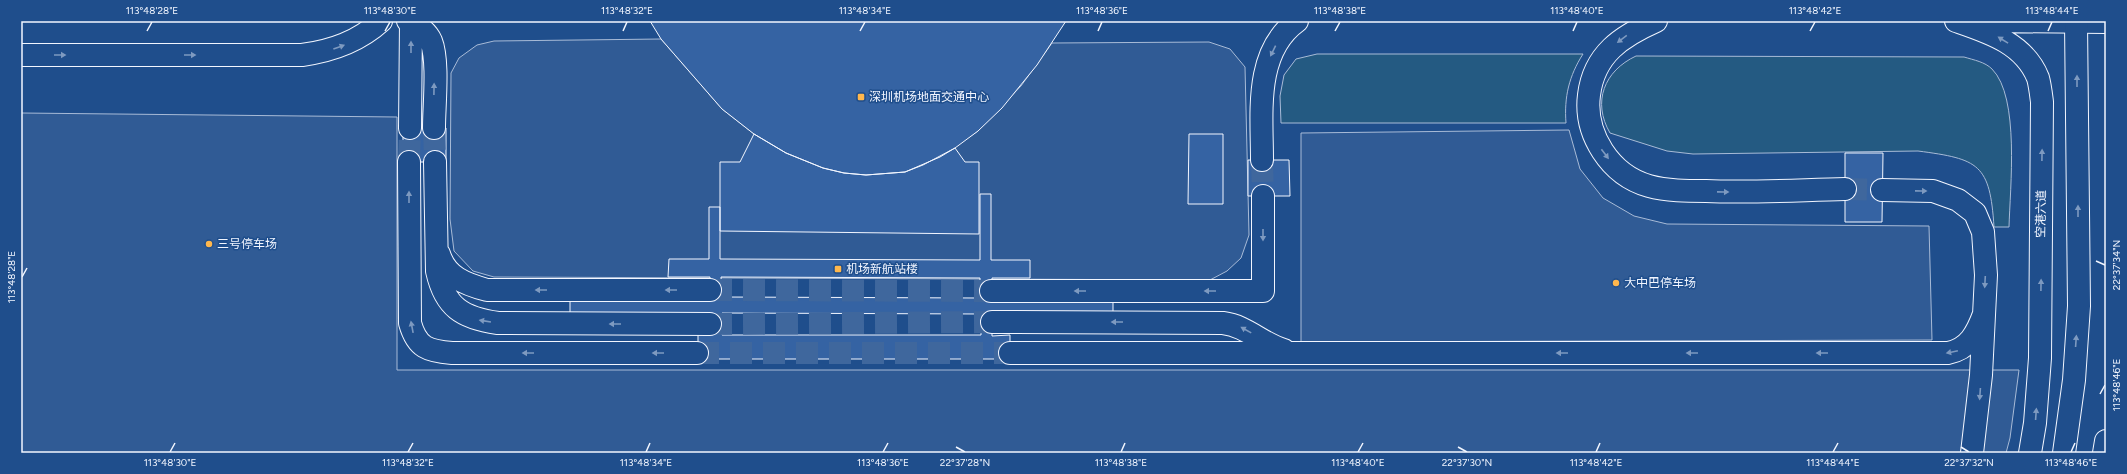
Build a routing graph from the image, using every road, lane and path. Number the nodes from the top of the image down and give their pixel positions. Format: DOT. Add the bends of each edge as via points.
graph roads {
  1 [pos="381,21"];
  2 [pos="1297,21"];
  3 [pos="1656,21"];
  4 [pos="1956,21"];
  5 [pos="1990,21"];
  6 [pos="2076,21"];
  7 [pos="409,22"];
  8 [pos="2106,22"];
  9 [pos="21,55"];
  10 [pos="410,128"];
  11 [pos="434,128"];
  12 [pos="1262,160"];
  13 [pos="409,162"];
  14 [pos="435,162"];
  15 [pos="1845,190"];
  16 [pos="1882,190"];
  17 [pos="1263,196"];
  18 [pos="436,243"];
  19 [pos="710,290"];
  20 [pos="991,291"];
  21 [pos="1984,314"];
  22 [pos="992,322"];
  23 [pos="710,324"];
  24 [pos="697,353"];
  25 [pos="1010,353"];
  26 [pos="1293,353"];
  27 [pos="2106,441"];
  28 [pos="1972,453"];
  29 [pos="2030,453"];
  30 [pos="2064,453"];
  31 [pos="2104,453"];
  9 -- 1 [label="main road, one-way" via="302,55 332,50 346,44"];
  2 -- 12 [label="main road, one-way" via="1277,44 1266,70 1262,98"];
  3 -- 15 [label="main road, one-way" via="1624,37 1612,47 1602,59 1590,88 1588,103 1593,134 1600,148 1621,172 1649,186 1685,190"];
  29 -- 4 [label="main road, 空港六道, one-way" via="2040,358 2042,102 2038,78 2029,61 2014,47 1995,34"];
  5 -- 6 [label="main road"];
  6 -- 8 [label="main road"];
  30 -- 6 [label="main road, one-way" via="2074,380 2079,306"];
  10 -- 7 [label="main road, one-way"];
  11 -- 7 [label="main road, one-way" via="434,53 424,31"];
  24 -- 13 [label="main road, one-way" via="452,353 436,352 426,348 413,334 410,323"];
  14 -- 18 [label="main road"];
  16 -- 21 [label="main road, one-way" via="1933,191 1958,200 1975,213 1983,232 1986,275"];
  17 -- 20 [label="main road, one-way" via="1263,291"];
  19 -- 18 [label="main road, one-way" via="487,290 458,280 447,270"];
  23 -- 18 [label="main road, one-way" via="479,321 463,314 449,302 441,288"];
  21 -- 26 [label="main road, one-way" via="1970,342 1956,352 1948,353"];
  21 -- 28 [label="main road, one-way" via="1979,408"];
  26 -- 22 [label="main road, one-way" via="1270,345 1243,328 1223,323"];
  25 -- 26 [label="main road"];
  27 -- 31 [label="main road"];
}
